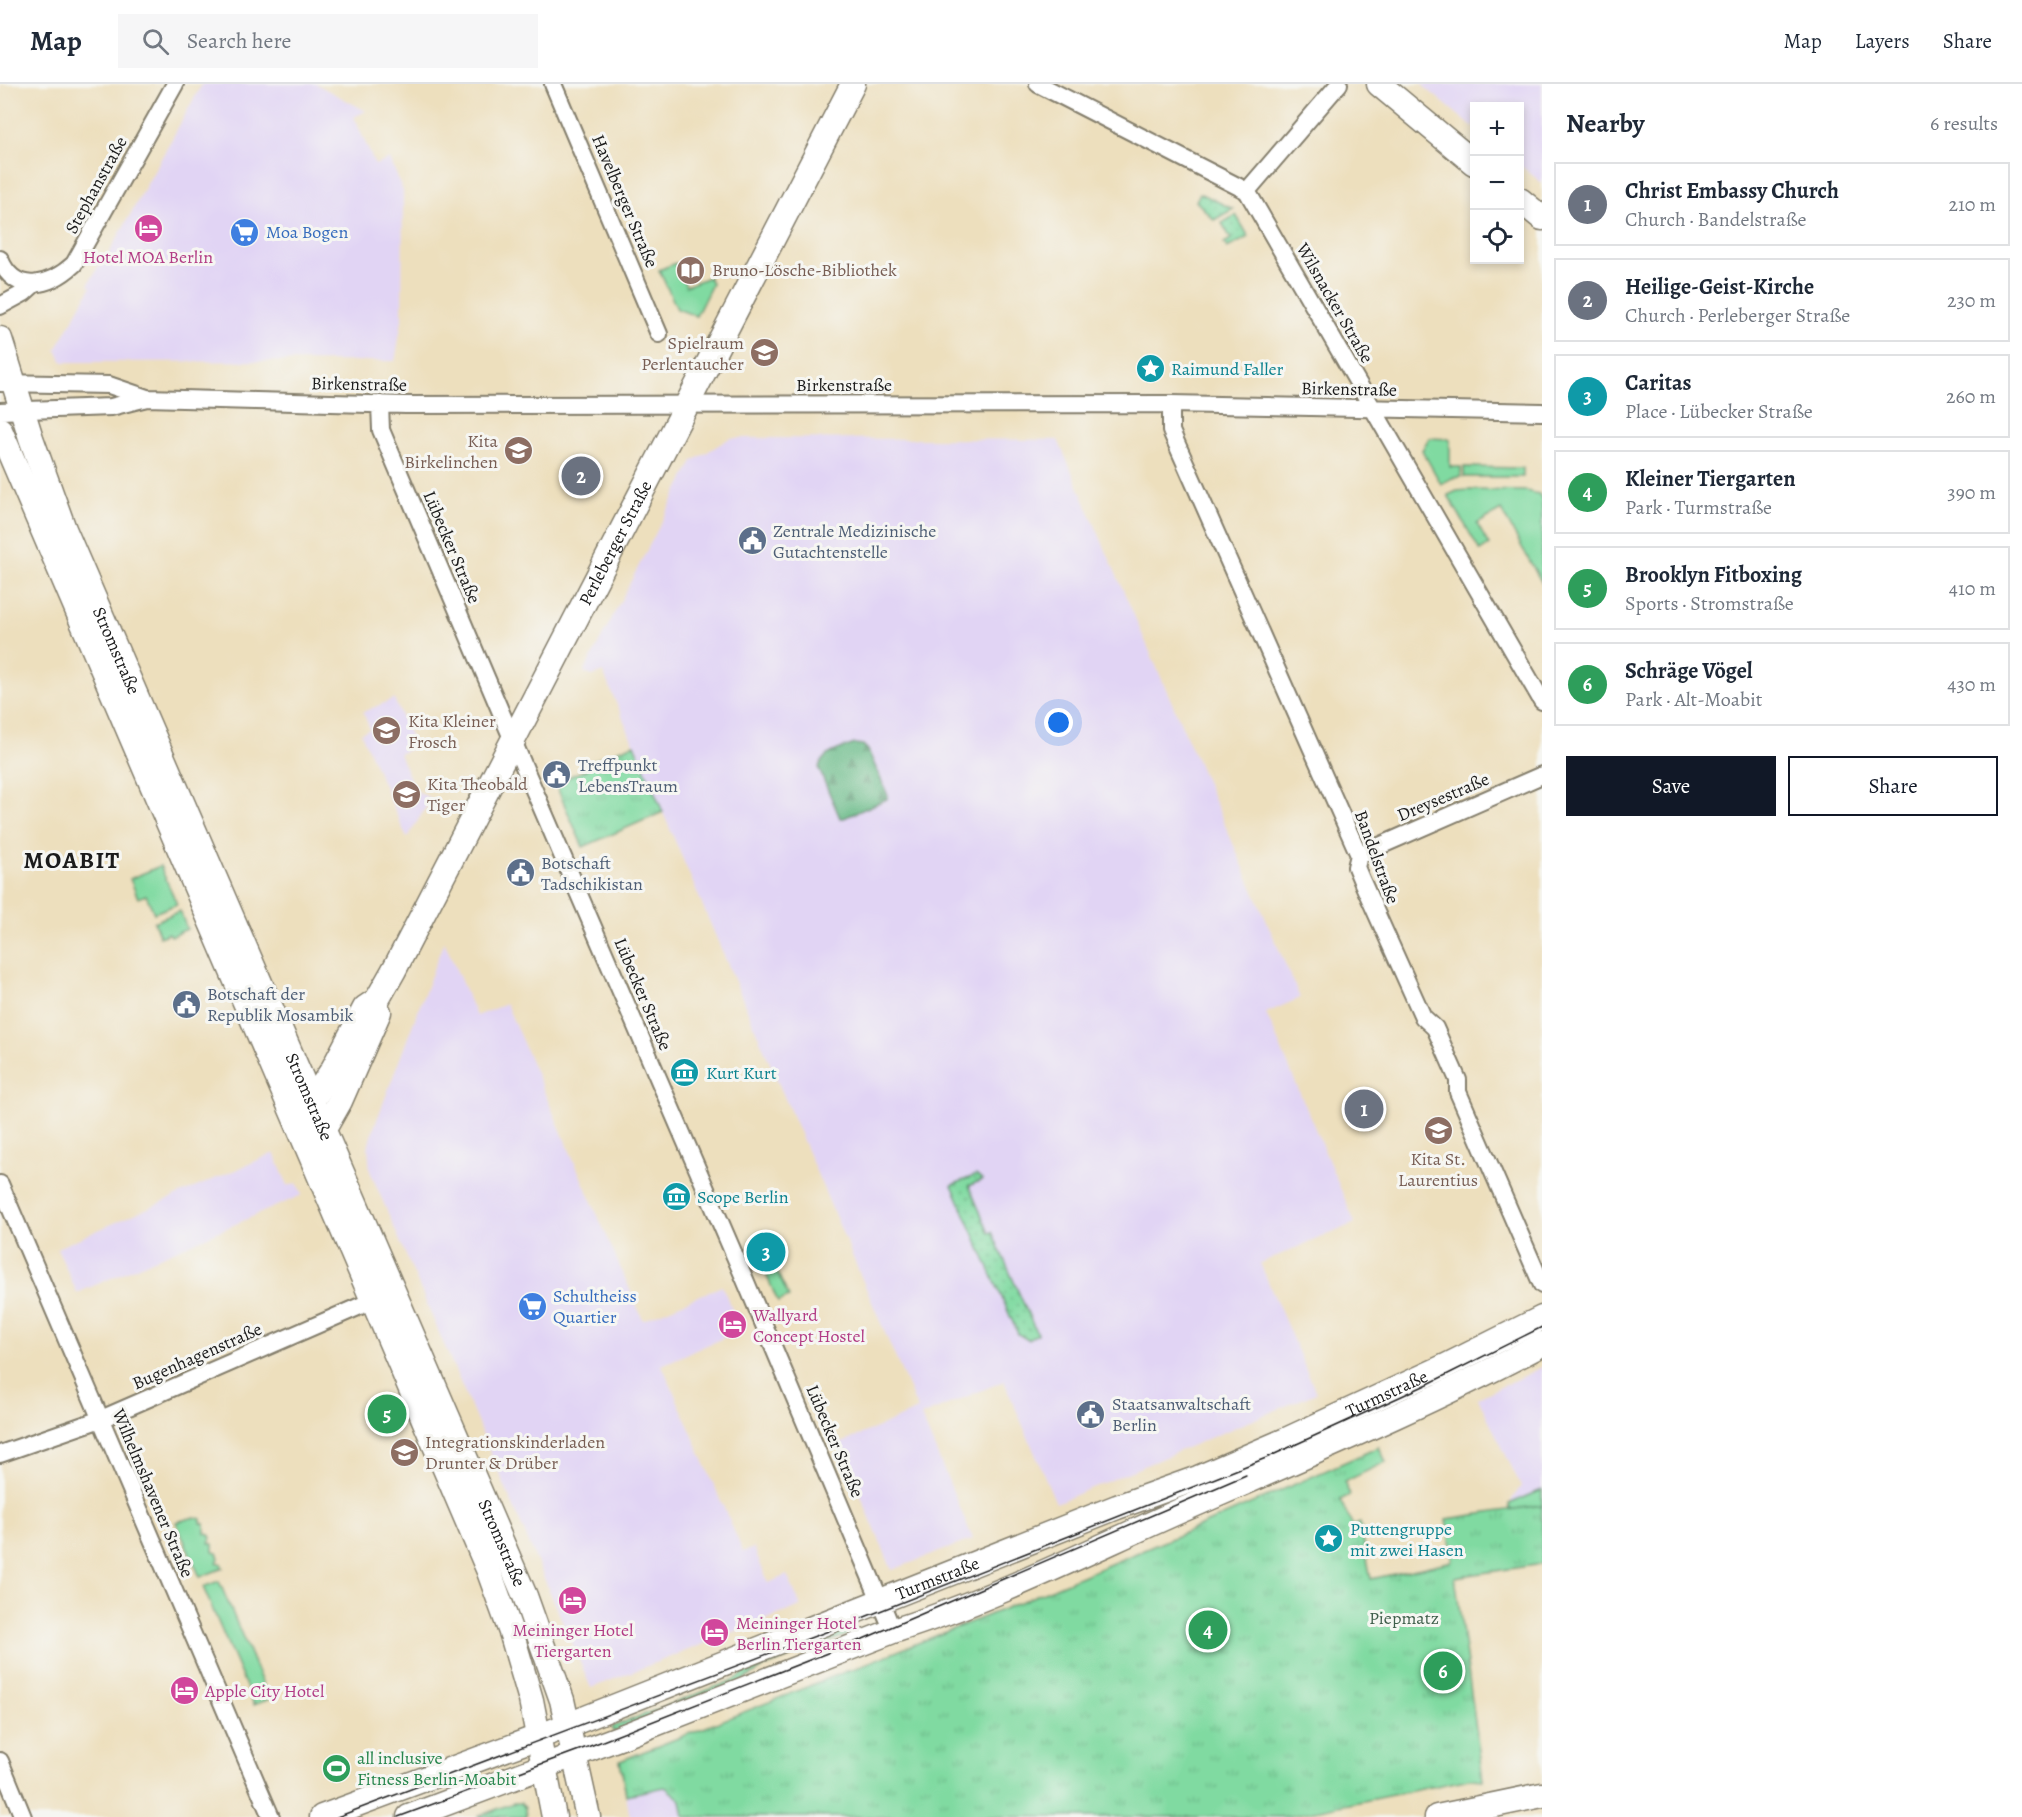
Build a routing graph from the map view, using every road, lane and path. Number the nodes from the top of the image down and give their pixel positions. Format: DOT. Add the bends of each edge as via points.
graph roads {
  1 [pos="175,84"];
  2 [pos="553,84"];
  3 [pos="854,84"];
  4 [pos="1038,84"];
  5 [pos="1339,84"];
  6 [pos="1379,84"];
  7 [pos="1470,160"];
  8 [pos="1247,191"];
  9 [pos="1524,203"];
  10 [pos="1542,218"];
  11 [pos="0,262"];
  12 [pos="34,284"];
  13 [pos="0,306"];
  14 [pos="659,334"];
  15 [pos="0,339"];
  16 [pos="7,383"];
  17 [pos="147,398"];
  18 [pos="380,404"];
  19 [pos="687,404"];
  20 [pos="1171,404"];
  21 [pos="1372,409"];
  22 [pos="11,411"];
  23 [pos="1542,412"];
  24 [pos="0,430"];
  25 [pos="1542,701"];
  26 [pos="513,740"];
  27 [pos="1542,775"];
  28 [pos="1359,855"];
  29 [pos="377,1000"];
  30 [pos="302,1107"];
  31 [pos="314,1134"];
  32 [pos="0,1184"];
  33 [pos="1542,1285"];
  34 [pos="374,1299"];
  35 [pos="1542,1318"];
  36 [pos="1542,1344"];
  37 [pos="101,1419"];
  38 [pos="0,1454"];
  39 [pos="881,1600"];
  40 [pos="893,1631"];
  41 [pos="568,1725"];
  42 [pos="538,1737"];
  43 [pos="574,1755"];
  44 [pos="0,1761"];
  45 [pos="544,1766"];
  46 [pos="1542,1795"];
  47 [pos="23,1817"];
  48 [pos="271,1817"];
  49 [pos="322,1817"];
  50 [pos="409,1817"];
  51 [pos="554,1817"];
  52 [pos="588,1817"];
  53 [pos="1437,1817"];
  1 -- 12 [label="street, Stephanstraße" via="74,264 61,276"];
  2 -- 14 [label="street, Havelberger Straße"];
  3 -- 19 [label="main road, Perleberger Straße"];
  4 -- 8 [label="street"];
  5 -- 8 [label="street"];
  6 -- 7 [label="main road"];
  8 -- 21 [label="street, Wilsnacker Straße"];
  9 -- 10 [label="main road"];
  11 -- 12 [label="street" via="10,275"];
  12 -- 13 [label="street, Stephanstraße"];
  15 -- 16 [label="main road, Stromstraße"];
  16 -- 17 [label="street, Birkenstraße" via="109,385"];
  16 -- 22 [label="main road, Stromstraße"];
  17 -- 18 [label="street, Birkenstraße"];
  17 -- 22 [label="street, Birkenstraße" via="111,407"];
  18 -- 19 [label="street, Birkenstraße"];
  18 -- 26 [label="street, Lübecker Straße" via="381,430"];
  19 -- 20 [label="street, Birkenstraße"];
  19 -- 26 [label="main road, Perleberger Straße"];
  20 -- 21 [label="street, Birkenstraße"];
  20 -- 28 [label="street, Bandelstraße" via="1171,431"];
  21 -- 23 [label="street, Birkenstraße"];
  21 -- 25 [label="street, Wilsnacker Straße"];
  22 -- 30 [label="main road, Stromstraße" via="295,1066"];
  24 -- 30 [label="main road, Stromstraße"];
  26 -- 29 [label="main road, Perleberger Straße"];
  26 -- 39 [label="street, Lübecker Straße"];
  27 -- 28 [label="street, Dreysestraße"];
  28 -- 33 [label="street, Bandelstraße" via="1356,867 1423,1017 1435,1028 1458,1080 1458,1092"];
  29 -- 30 [label="main road, Perleberger Straße" via="365,1008 333,1069"];
  29 -- 31 [label="main road, Perleberger Straße" via="380,1013 340,1101"];
  30 -- 31 [label="main road, Stromstraße"];
  31 -- 34 [label="main road, Stromstraße"];
  31 -- 41 [label="main road, Stromstraße" via="525,1596"];
  32 -- 37 [label="street, Wilhelmshavener Straße"];
  34 -- 37 [label="street, Bugenhagenstraße"];
  34 -- 42 [label="main road, Stromstraße" via="488,1569 512,1635"];
  35 -- 39 [label="main road, Turmstraße" via="1249,1456"];
  36 -- 40 [label="main road, Turmstraße" via="1373,1425 1066,1562"];
  37 -- 38 [label="street, Bugenhagenstraße"];
  37 -- 48 [label="street, Wilhelmshavener Straße"];
  39 -- 40 [label="street, Lübecker Straße"];
  39 -- 41 [label="main road, Turmstraße"];
  40 -- 43 [label="main road, Turmstraße"];
  41 -- 42 [label="main road, Turmstraße"];
  41 -- 43 [label="main road, Stromstraße"];
  42 -- 45 [label="main road, Stromstraße"];
  42 -- 49 [label="main road, Turmstraße"];
  43 -- 45 [label="main road, Turmstraße"];
  43 -- 52 [label="main road, Stromstraße"];
  44 -- 47 [label="street"];
  45 -- 50 [label="main road, Turmstraße"];
  45 -- 51 [label="main road, Stromstraße"];
  46 -- 53 [label="main road"];
}
